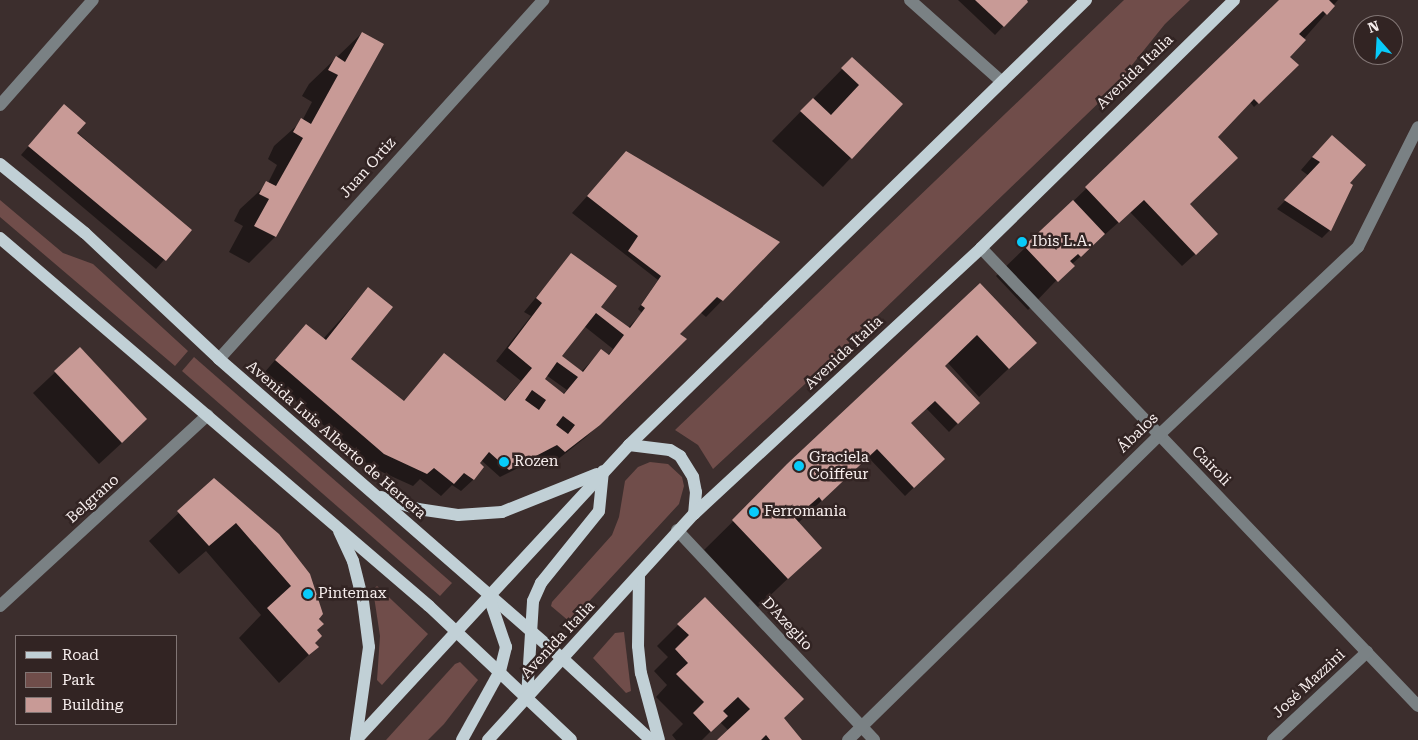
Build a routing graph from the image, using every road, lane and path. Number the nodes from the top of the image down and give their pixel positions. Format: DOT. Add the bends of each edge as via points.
graph roads {
  1 [pos="92,0"];
  2 [pos="543,0"];
  3 [pos="910,0"];
  4 [pos="1086,0"];
  5 [pos="1225,0"];
  6 [pos="1234,0"];
  7 [pos="1214,18"];
  8 [pos="1002,82"];
  9 [pos="0,105"];
  10 [pos="1418,127"];
  11 [pos="0,164"];
  12 [pos="0,238"];
  13 [pos="980,248"];
  14 [pos="218,359"];
  15 [pos="208,415"];
  16 [pos="1159,435"];
  17 [pos="629,445"];
  18 [pos="603,471"];
  19 [pos="376,496"];
  20 [pos="694,514"];
  21 [pos="336,524"];
  22 [pos="677,530"];
  23 [pos="639,576"];
  24 [pos="488,595"];
  25 [pos="0,606"];
  26 [pos="456,631"];
  27 [pos="530,631"];
  28 [pos="1367,652"];
  29 [pos="562,658"];
  30 [pos="500,672"];
  31 [pos="527,697"];
  32 [pos="1418,706"];
  33 [pos="861,727"];
  34 [pos="356,740"];
  35 [pos="462,740"];
  36 [pos="488,740"];
  37 [pos="571,740"];
  38 [pos="651,740"];
  39 [pos="659,740"];
  40 [pos="848,740"];
  41 [pos="874,740"];
  42 [pos="1273,740"];
  1 -- 9 [label="street"];
  2 -- 14 [label="street, Juan Ortiz"];
  3 -- 8 [label="street"];
  4 -- 8 [label="main road"];
  5 -- 7 [label="main road"];
  6 -- 7 [label="main road, Avenida Italia"];
  7 -- 13 [label="main road, Avenida Italia"];
  8 -- 17 [label="main road"];
  10 -- 16 [label="street, Ábalos" via="1358,247"];
  11 -- 14 [label="main road, Avenida Luis Alberto de Herrera" via="85,233"];
  12 -- 15 [label="main road"];
  13 -- 16 [label="street, Cairoli"];
  13 -- 20 [label="main road, Avenida Italia"];
  14 -- 19 [label="main road, Avenida Luis Alberto de Herrera"];
  15 -- 21 [label="main road"];
  15 -- 25 [label="street, Belgrano"];
  16 -- 28 [label="street, Cairoli"];
  16 -- 33 [label="street, Ábalos"];
  17 -- 18 [label="main road"];
  17 -- 20 [label="main road" via="670,450 680,456 693,477 696,492"];
  18 -- 19 [label="main road" via="502,512 418,510"];
  18 -- 24 [label="main road"];
  18 -- 27 [label="main road" via="599,511 541,583 533,601"];
  19 -- 24 [label="main road, Avenida Luis Alberto de Herrera"];
  20 -- 22 [label="main road, Avenida Italia"];
  21 -- 26 [label="main road"];
  21 -- 34 [label="main road" via="353,561 363,601 368,647"];
  22 -- 23 [label="main road, Avenida Italia"];
  22 -- 33 [label="street, D'Azeglio"];
  23 -- 29 [label="main road, Avenida Italia"];
  23 -- 39 [label="main road" via="641,673"];
  24 -- 26 [label="main road"];
  24 -- 27 [label="main road, Avenida Luis Alberto de Herrera"];
  24 -- 30 [label="main road" via="506,647"];
  26 -- 30 [label="main road"];
  26 -- 34 [label="main road"];
  27 -- 29 [label="main road, Avenida Luis Alberto de Herrera"];
  27 -- 31 [label="main road"];
  28 -- 32 [label="street, Cairoli"];
  28 -- 42 [label="street, José Mazzini"];
  29 -- 31 [label="main road, Avenida Italia"];
  29 -- 38 [label="main road, Avenida Luis Alberto de Herrera"];
  30 -- 31 [label="main road"];
  30 -- 35 [label="main road"];
  31 -- 36 [label="main road, Avenida Italia"];
  31 -- 37 [label="main road"];
  33 -- 40 [label="street, Ábalos"];
  33 -- 41 [label="street, D'Azeglio"];
}
